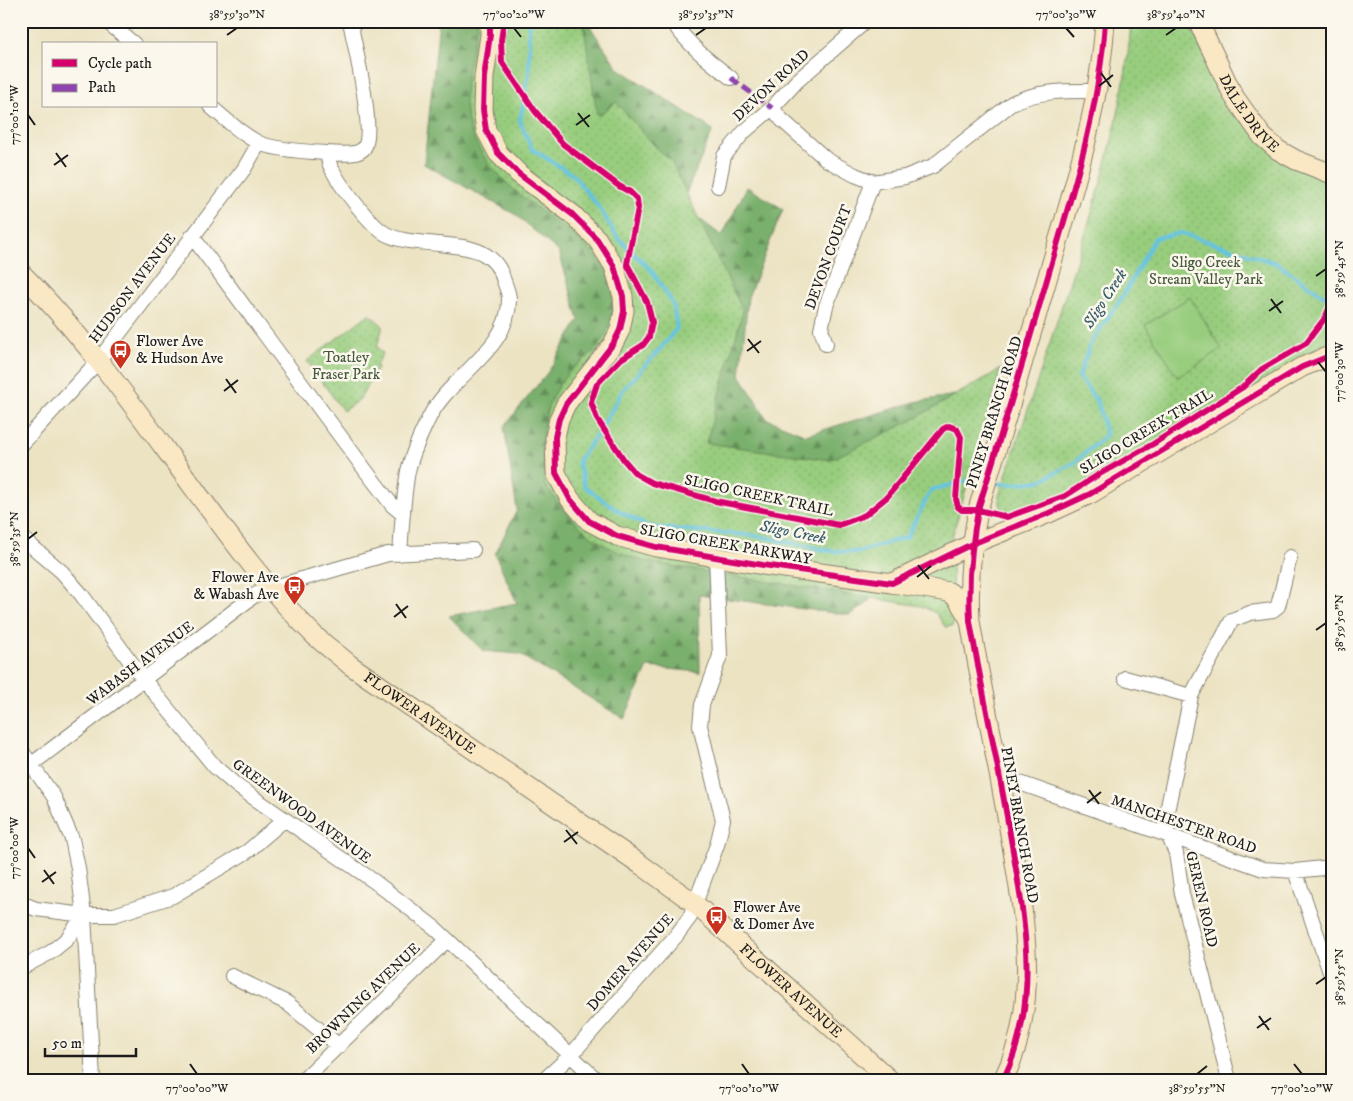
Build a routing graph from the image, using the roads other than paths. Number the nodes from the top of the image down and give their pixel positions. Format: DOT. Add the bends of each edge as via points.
graph roads {
  1 [pos="106,21"];
  2 [pos="350,21"];
  3 [pos="490,21"];
  4 [pos="672,21"];
  5 [pos="866,21"];
  6 [pos="1105,21"];
  7 [pos="1198,21"];
  8 [pos="132,42"];
  9 [pos="731,78"];
  10 [pos="1097,91"];
  11 [pos="212,108"];
  12 [pos="772,108"];
  13 [pos="259,143"];
  14 [pos="327,153"];
  15 [pos="1332,174"];
  16 [pos="873,182"];
  17 [pos="718,186"];
  18 [pos="192,236"];
  19 [pos="21,274"];
  20 [pos="826,344"];
  21 [pos="1332,355"];
  22 [pos="99,360"];
  23 [pos="21,445"];
  24 [pos="403,514"];
  25 [pos="21,536"];
  26 [pos="972,544"];
  27 [pos="473,550"];
  28 [pos="400,554"];
  29 [pos="716,557"];
  30 [pos="1290,557"];
  31 [pos="892,583"];
  32 [pos="271,588"];
  33 [pos="970,621"];
  34 [pos="1126,678"];
  35 [pos="144,680"];
  36 [pos="1191,696"];
  37 [pos="21,750"];
  38 [pos="32,764"];
  39 [pos="1000,776"];
  40 [pos="284,820"];
  41 [pos="1168,835"];
  42 [pos="1332,866"];
  43 [pos="1295,871"];
  44 [pos="21,903"];
  45 [pos="694,903"];
  46 [pos="84,915"];
  47 [pos="447,940"];
  48 [pos="21,968"];
  49 [pos="232,976"];
  50 [pos="1332,978"];
  51 [pos="338,1046"];
  52 [pos="570,1056"];
  53 [pos="93,1080"];
  54 [pos="303,1080"];
  55 [pos="544,1080"];
  56 [pos="597,1080"];
  57 [pos="890,1080"];
  58 [pos="1003,1080"];
  59 [pos="1229,1080"];
  1 -- 8 [label="street"];
  2 -- 14 [label="street" via="367,110 368,139 364,148 353,154"];
  3 -- 29 [label="street, SLIGO CREEK PARKWAY" via="484,77 486,130 498,153 519,174 572,214 597,239 614,266 623,296 624,311 613,344 566,404 559,419 555,437 556,473 570,499 589,521 618,536 656,547"];
  4 -- 9 [label="street" via="700,54"];
  5 -- 12 [label="street, DEVON ROAD" via="797,81"];
  6 -- 10 [label="street, PINEY BRANCH ROAD"];
  7 -- 15 [label="street, DALE DRIVE" via="1233,95 1262,136 1284,154"];
  10 -- 16 [label="street" via="1057,91 1025,97 1012,103 933,166 905,177"];
  10 -- 26 [label="street, PINEY BRANCH ROAD" via="1080,169 979,506"];
  11 -- 13 [label="street"];
  12 -- 16 [label="street" via="827,160"];
  12 -- 17 [label="street, DEVON ROAD" via="744,132 724,156"];
  13 -- 14 [label="street"];
  13 -- 18 [label="street, HUDSON AVENUE" via="244,169"];
  14 -- 24 [label="street" via="333,172 375,227 398,240 470,247 485,254 500,268 509,298 506,324 498,338 448,391 430,416 408,469"];
  16 -- 20 [label="street, DEVON COURT" via="826,306 821,329"];
  18 -- 22 [label="street, HUDSON AVENUE"];
  18 -- 24 [label="street" via="392,505"];
  19 -- 22 [label="street, FLOWER AVENUE"];
  21 -- 26 [label="street" via="1302,367 1090,494"];
  22 -- 23 [label="street, HUDSON AVENUE"];
  22 -- 32 [label="street, FLOWER AVENUE" via="238,549"];
  24 -- 28 [label="street"];
  25 -- 35 [label="street, GREENWOOD AVENUE" via="62,572 81,594"];
  26 -- 31 [label="street"];
  26 -- 33 [label="street, PINEY BRANCH ROAD"];
  27 -- 28 [label="street, WABASH AVENUE"];
  28 -- 32 [label="street, WABASH AVENUE" via="388,554"];
  29 -- 31 [label="street, SLIGO CREEK PARKWAY"];
  29 -- 45 [label="street, DOMER AVENUE" via="720,656 702,705 700,726 723,820 717,845"];
  30 -- 36 [label="street, GEREN ROAD" via="1278,606 1232,620"];
  31 -- 33 [label="street, SLIGO CREEK PARKWAY" via="948,592 957,598"];
  32 -- 35 [label="street, WABASH AVENUE" via="255,595"];
  32 -- 45 [label="street, FLOWER AVENUE" via="315,636 350,665"];
  33 -- 39 [label="street, PINEY BRANCH ROAD"];
  34 -- 36 [label="street"];
  35 -- 38 [label="street, WABASH AVENUE"];
  35 -- 40 [label="street, GREENWOOD AVENUE" via="215,767"];
  36 -- 41 [label="street, GEREN ROAD" via="1165,822"];
  37 -- 38 [label="street"];
  38 -- 46 [label="street" via="54,797 72,838"];
  39 -- 41 [label="street, MANCHESTER ROAD"];
  39 -- 58 [label="street, PINEY BRANCH ROAD" via="1022,904 1027,973 1021,1032"];
  40 -- 46 [label="street" via="248,851 173,896 114,915"];
  40 -- 47 [label="street, GREENWOOD AVENUE" via="375,882"];
  41 -- 43 [label="street, MANCHESTER ROAD" via="1262,869"];
  41 -- 59 [label="street, GEREN ROAD" via="1176,853 1182,894"];
  42 -- 43 [label="street, MANCHESTER ROAD"];
  43 -- 50 [label="street"];
  44 -- 46 [label="street" via="36,909"];
  45 -- 52 [label="street, DOMER AVENUE" via="690,917 676,936"];
  45 -- 57 [label="street, FLOWER AVENUE"];
  46 -- 48 [label="street" via="67,939"];
  46 -- 53 [label="street"];
  47 -- 51 [label="street, BROWNING AVENUE"];
  47 -- 52 [label="street, GREENWOOD AVENUE"];
  49 -- 51 [label="street" via="287,1003"];
  51 -- 54 [label="street, BROWNING AVENUE"];
  52 -- 55 [label="street, DOMER AVENUE"];
  52 -- 56 [label="street, GREENWOOD AVENUE"];
}
